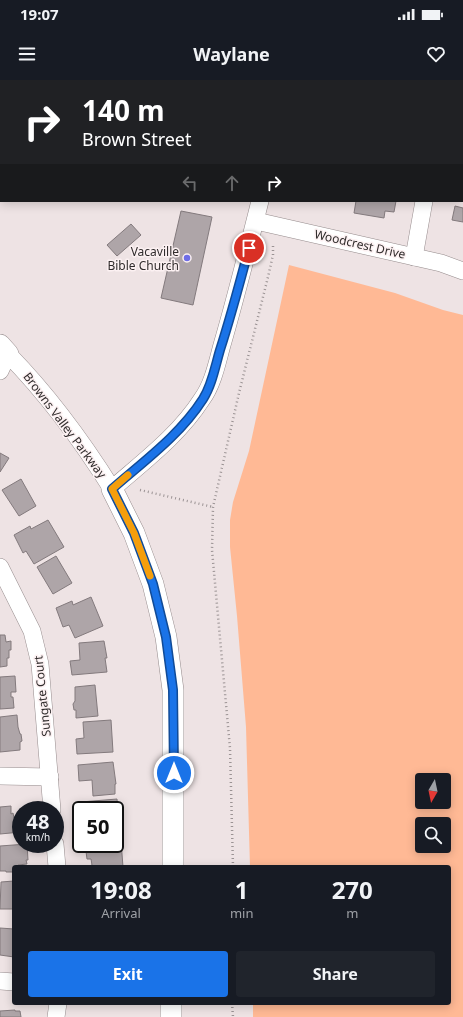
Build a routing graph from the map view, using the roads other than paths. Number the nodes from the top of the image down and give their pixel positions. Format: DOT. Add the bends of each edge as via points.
graph roads {
  1 [pos="260,202"];
  2 [pos="424,202"];
  3 [pos="256,221"];
  4 [pos="414,257"];
  5 [pos="463,271"];
  6 [pos="3,357"];
  7 [pos="112,489"];
  8 [pos="0,567"];
  9 [pos="0,776"];
  10 [pos="50,777"];
  11 [pos="51,801"];
  12 [pos="56,853"];
  13 [pos="57,865"];
  14 [pos="173,865"];
  15 [pos="0,981"];
  16 [pos="12,982"];
  17 [pos="58,1005"];
  18 [pos="171,1005"];
  19 [pos="56,1017"];
  20 [pos="171,1017"];
  1 -- 3 [label="street"];
  2 -- 4 [label="street"];
  3 -- 4 [label="street, Woodcrest Drive"];
  3 -- 7 [label="street" via="231,315 212,378 203,398 184,425"];
  4 -- 5 [label="street, Woodcrest Drive"];
  6 -- 7 [label="street, Browns Valley Parkway" via="38,386 94,460"];
  7 -- 14 [label="main road" via="134,533 153,584 166,637 173,690"];
  8 -- 10 [label="street, Sungate Court" via="32,631 40,664"];
  9 -- 10 [label="street"];
  10 -- 11 [label="street, Sungate Court"];
  12 -- 13 [label="street"];
  15 -- 16 [label="street"];
  17 -- 19 [label="street"];
  18 -- 20 [label="main road"];
}
